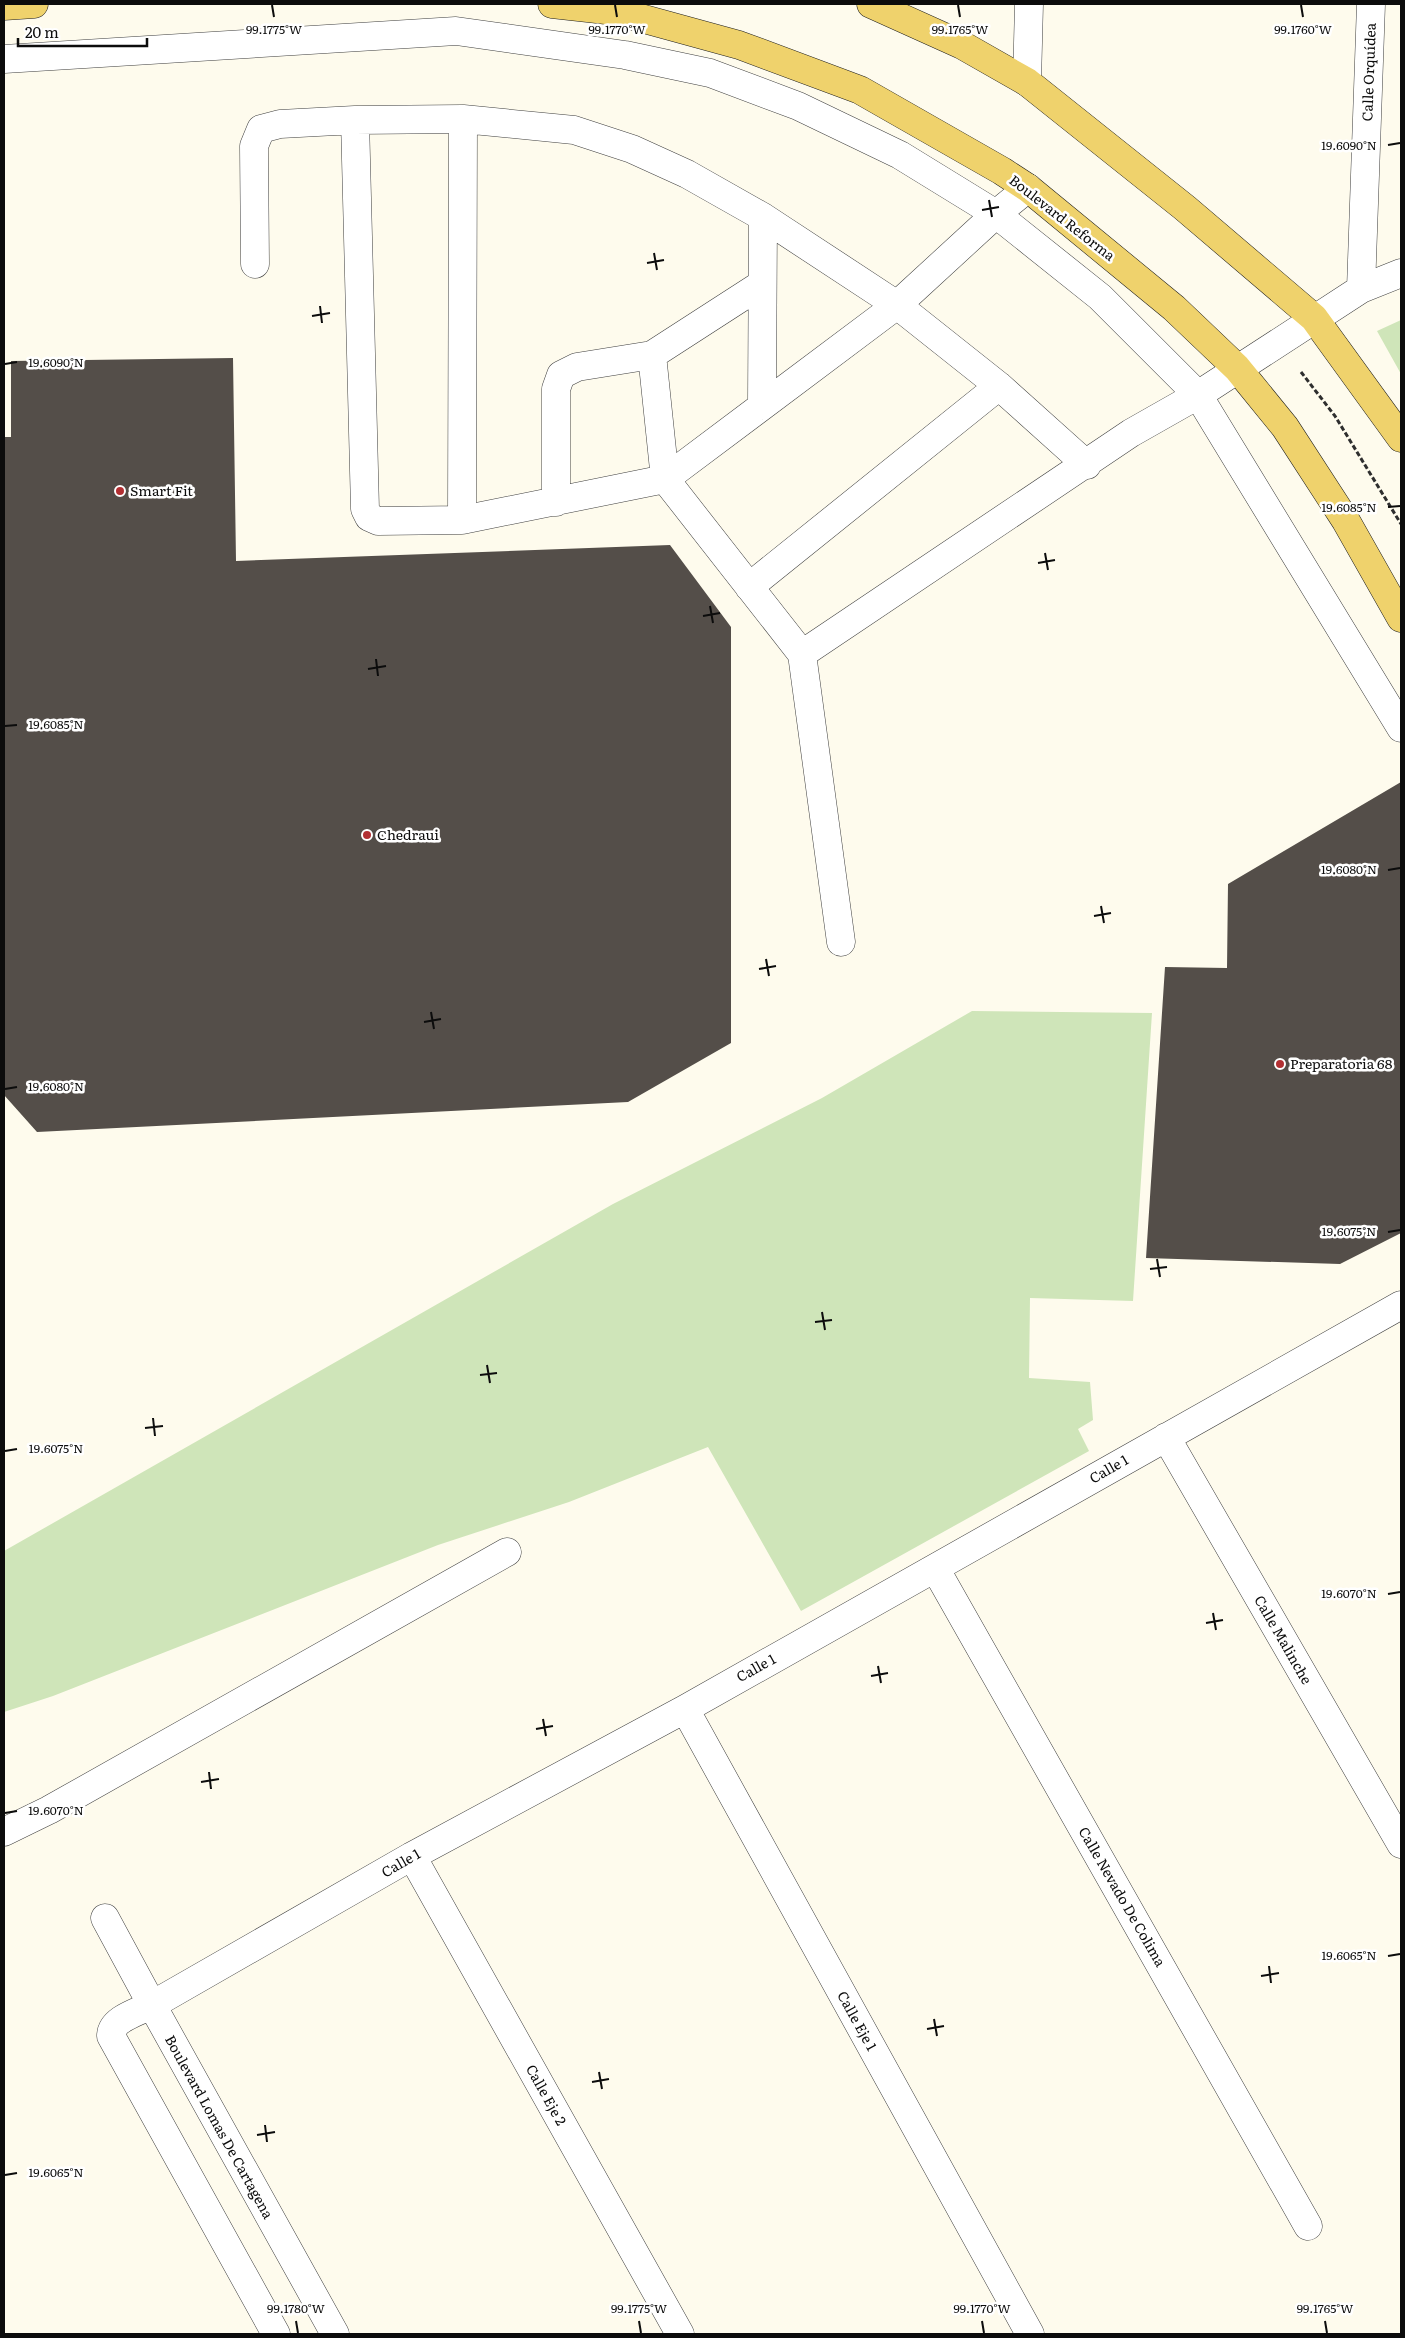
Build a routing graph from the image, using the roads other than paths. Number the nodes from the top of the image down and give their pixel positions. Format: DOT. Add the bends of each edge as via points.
graph roads {
  1 [pos="34,4"];
  2 [pos="552,4"];
  3 [pos="871,4"];
  4 [pos="1029,4"];
  5 [pos="1371,4"];
  6 [pos="4,6"];
  7 [pos="4,59"];
  8 [pos="1027,82"];
  9 [pos="463,119"];
  10 [pos="355,120"];
  11 [pos="1028,188"];
  12 [pos="996,214"];
  13 [pos="762,217"];
  14 [pos="255,264"];
  15 [pos="1401,273"];
  16 [pos="762,284"];
  17 [pos="1361,289"];
  18 [pos="897,305"];
  19 [pos="1314,318"];
  20 [pos="652,355"];
  21 [pos="1237,368"];
  22 [pos="999,386"];
  23 [pos="1198,395"];
  24 [pos="762,406"];
  25 [pos="1401,438"];
  26 [pos="1086,465"];
  27 [pos="665,479"];
  28 [pos="556,502"];
  29 [pos="462,520"];
  30 [pos="749,587"];
  31 [pos="1401,618"];
  32 [pos="802,654"];
  33 [pos="1401,728"];
  34 [pos="841,942"];
  35 [pos="1401,1305"];
  36 [pos="1166,1437"];
  37 [pos="507,1552"];
  38 [pos="935,1568"];
  39 [pos="684,1709"];
  40 [pos="4,1832"];
  41 [pos="1401,1844"];
  42 [pos="412,1856"];
  43 [pos="106,1918"];
  44 [pos="152,2005"];
  45 [pos="1308,2226"];
  46 [pos="276,2334"];
  47 [pos="334,2334"];
  48 [pos="680,2334"];
  49 [pos="1030,2334"];
  1 -- 6 [label="main road"];
  2 -- 11 [label="main road, Boulevard Reforma" via="615,11 739,45 860,90"];
  3 -- 8 [label="main road" via="962,45"];
  4 -- 8 [label="street"];
  5 -- 17 [label="street, Calle Orquídea"];
  7 -- 12 [label="street" via="456,31 625,55 710,73 798,106 900,155"];
  8 -- 19 [label="main road" via="1185,208"];
  9 -- 10 [label="street"];
  9 -- 13 [label="street" via="574,130 624,146 687,174"];
  9 -- 29 [label="street"];
  10 -- 14 [label="street" via="280,124 261,129 254,146"];
  10 -- 29 [label="street" via="365,510 378,521"];
  11 -- 12 [label="street"];
  11 -- 21 [label="main road, Boulevard Reforma" via="1174,308"];
  12 -- 18 [label="street"];
  12 -- 23 [label="street" via="1100,297"];
  13 -- 16 [label="street"];
  13 -- 18 [label="street"];
  15 -- 17 [label="street"];
  16 -- 20 [label="street"];
  16 -- 24 [label="street"];
  17 -- 19 [label="street"];
  18 -- 22 [label="street"];
  18 -- 24 [label="street"];
  19 -- 21 [label="street"];
  19 -- 25 [label="main road"];
  20 -- 27 [label="street"];
  20 -- 28 [label="street" via="577,366 561,375 556,389"];
  21 -- 23 [label="street"];
  21 -- 31 [label="main road, Boulevard Reforma" via="1285,427 1346,521"];
  22 -- 26 [label="street"];
  22 -- 30 [label="street"];
  23 -- 26 [label="street" via="1131,433"];
  23 -- 33 [label="street"];
  24 -- 27 [label="street"];
  26 -- 32 [label="street"];
  27 -- 28 [label="street"];
  27 -- 30 [label="street"];
  28 -- 29 [label="street"];
  30 -- 32 [label="street"];
  32 -- 34 [label="street"];
  35 -- 36 [label="street, Calle 1"];
  36 -- 38 [label="street, Calle 1"];
  36 -- 41 [label="street, Calle Malinche"];
  37 -- 40 [label="street" via="49,1810"];
  38 -- 39 [label="street, Calle 1"];
  38 -- 45 [label="street, Calle Nevado De Colima"];
  39 -- 42 [label="street, Calle 1"];
  39 -- 49 [label="street, Calle Eje 1"];
  42 -- 44 [label="street, Calle 1"];
  42 -- 48 [label="street, Calle Eje 2"];
  43 -- 44 [label="street, Boulevard Lomas De Cartagena"];
  44 -- 46 [label="street, Calle 1" via="116,2023 110,2036"];
  44 -- 47 [label="street, Boulevard Lomas De Cartagena"];
}
